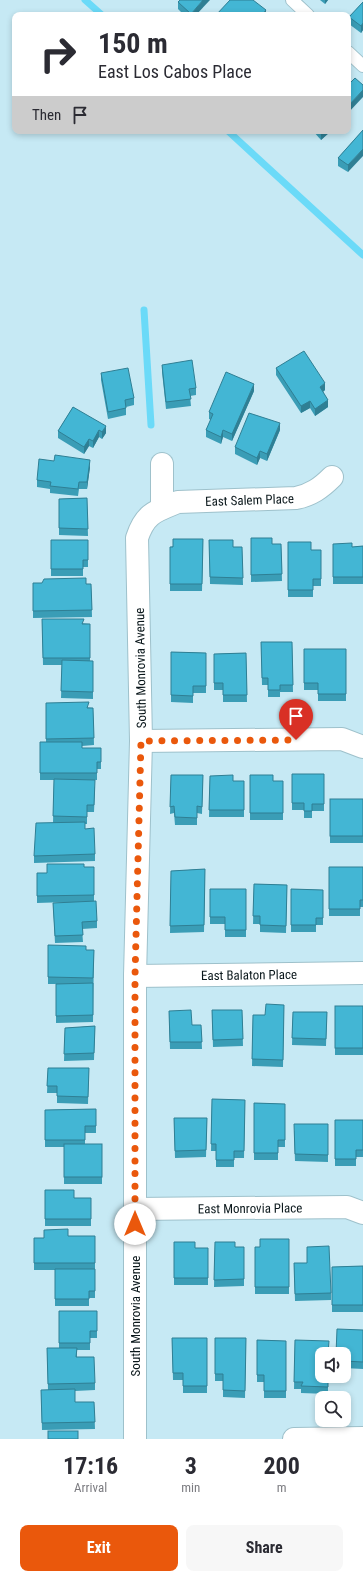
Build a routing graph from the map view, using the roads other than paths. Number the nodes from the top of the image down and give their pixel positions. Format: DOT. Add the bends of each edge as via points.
graph roads {
  1 [pos="292,0"];
  2 [pos="305,12"];
  3 [pos="351,55"];
  4 [pos="363,66"];
  5 [pos="162,464"];
  6 [pos="332,477"];
  7 [pos="162,508"];
  8 [pos="141,741"];
  9 [pos="363,747"];
  10 [pos="363,973"];
  11 [pos="135,976"];
  12 [pos="135,1209"];
  13 [pos="363,1213"];
  14 [pos="363,1438"];
  15 [pos="135,1439"];
  16 [pos="294,1439"];
  1 -- 2 [label="lane"];
  3 -- 4 [label="lane"];
  5 -- 7 [label="street"];
  6 -- 7 [label="street, East Salem Place" via="307,496 178,502"];
  7 -- 8 [label="street, South Monrovia Avenue" via="141,525 137,538"];
  8 -- 9 [label="street" via="342,739"];
  8 -- 11 [label="street, South Monrovia Avenue"];
  10 -- 11 [label="street, East Balaton Place"];
  11 -- 12 [label="street, South Monrovia Avenue"];
  12 -- 13 [label="street, East Monrovia Place" via="347,1207"];
  12 -- 15 [label="street, South Monrovia Avenue"];
  14 -- 16 [label="street"];
}
